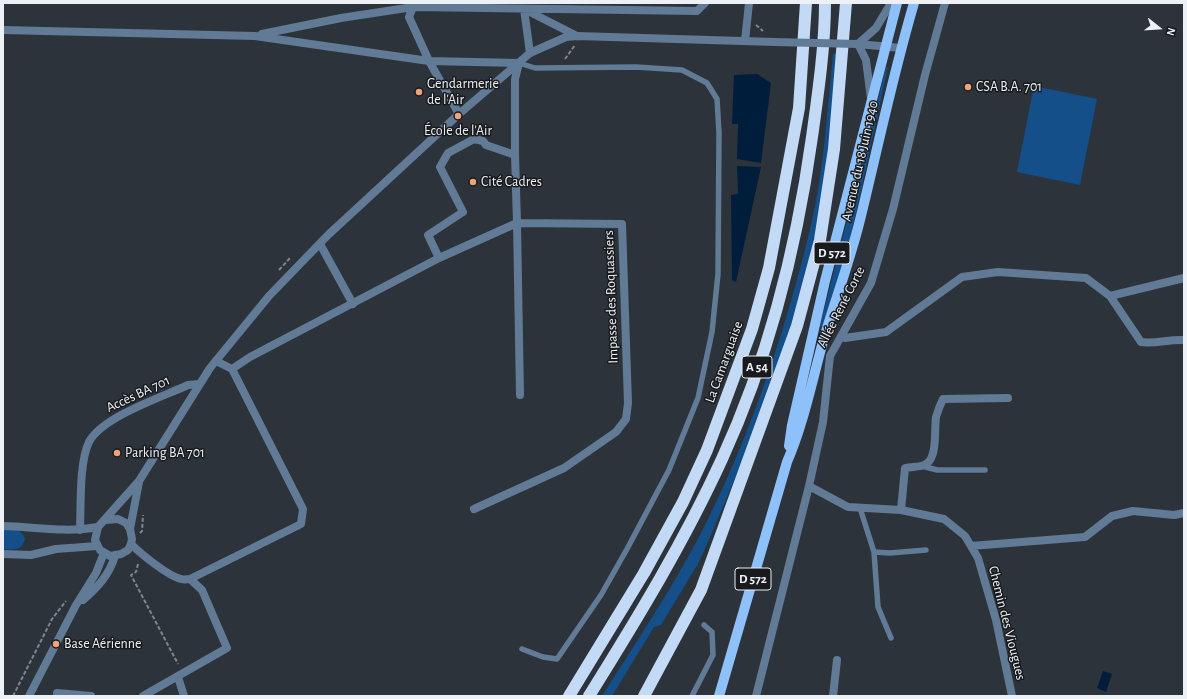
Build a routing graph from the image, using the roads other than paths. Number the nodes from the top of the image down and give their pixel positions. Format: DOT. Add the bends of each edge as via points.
graph roads {
  1 [pos="705,3"];
  2 [pos="749,3"];
  3 [pos="805,3"];
  4 [pos="825,3"];
  5 [pos="846,3"];
  6 [pos="891,3"];
  7 [pos="897,3"];
  8 [pos="914,3"];
  9 [pos="945,3"];
  10 [pos="413,7"];
  11 [pos="524,9"];
  12 [pos="3,30"];
  13 [pos="256,36"];
  14 [pos="577,40"];
  15 [pos="745,41"];
  16 [pos="858,44"];
  17 [pos="886,46"];
  18 [pos="901,48"];
  19 [pos="530,52"];
  20 [pos="429,61"];
  21 [pos="519,63"];
  22 [pos="871,101"];
  23 [pos="459,114"];
  24 [pos="515,156"];
  25 [pos="517,223"];
  26 [pos="320,244"];
  27 [pos="439,258"];
  28 [pos="1184,278"];
  29 [pos="1110,296"];
  30 [pos="353,304"];
  31 [pos="842,335"];
  32 [pos="1184,340"];
  33 [pos="216,361"];
  34 [pos="232,369"];
  35 [pos="199,384"];
  36 [pos="520,395"];
  37 [pos="1008,398"];
  38 [pos="787,462"];
  39 [pos="922,466"];
  40 [pos="985,470"];
  41 [pos="139,481"];
  42 [pos="808,486"];
  43 [pos="860,508"];
  44 [pos="474,509"];
  45 [pos="901,510"];
  46 [pos="1184,513"];
  47 [pos="106,520"];
  48 [pos="3,526"];
  49 [pos="98,527"];
  50 [pos="130,529"];
  51 [pos="80,530"];
  52 [pos="132,541"];
  53 [pos="97,546"];
  54 [pos="971,546"];
  55 [pos="926,550"];
  56 [pos="874,552"];
  57 [pos="104,553"];
  58 [pos="3,554"];
  59 [pos="115,556"];
  60 [pos="190,579"];
  61 [pos="76,605"];
  62 [pos="704,625"];
  63 [pos="891,638"];
  64 [pos="522,650"];
  65 [pos="837,660"];
  66 [pos="179,676"];
  67 [pos="57,693"];
  68 [pos="29,696"];
  69 [pos="91,696"];
  70 [pos="143,696"];
  71 [pos="184,696"];
  72 [pos="569,696"];
  73 [pos="589,696"];
  74 [pos="644,696"];
  75 [pos="692,696"];
  76 [pos="719,696"];
  77 [pos="756,696"];
  78 [pos="833,696"];
  79 [pos="1012,696"];
  1 -- 11 [label="street" via="697,10"];
  2 -- 15 [label="street"];
  3 -- 72 [label="highway, La Camarguaise / A 54" via="799,108 769,268 747,343 707,450 682,502 644,573"];
  4 -- 73 [label="highway, A 54" via="816,106 805,185 769,333 726,450 696,513 660,582"];
  5 -- 74 [label="highway" via="834,149 820,240 797,326 701,590"];
  6 -- 16 [label="street" via="876,28"];
  7 -- 17 [label="main road, Avenue du 18 Juin 1940 / D 572"];
  8 -- 18 [label="main road, Avenue du 18 Juin 1940 / D 572"];
  9 -- 31 [label="street, Allée René Corte" via="893,209 871,283"];
  10 -- 11 [label="street"];
  10 -- 13 [label="street" via="341,18"];
  10 -- 20 [label="street" via="409,17"];
  11 -- 14 [label="street"];
  11 -- 19 [label="street"];
  12 -- 13 [label="street"];
  13 -- 20 [label="street"];
  14 -- 15 [label="street"];
  14 -- 19 [label="street" via="566,37"];
  15 -- 16 [label="street, bridge"];
  16 -- 17 [label="street"];
  16 -- 22 [label="street" via="866,60"];
  17 -- 18 [label="street"];
  17 -- 22 [label="main road, Avenue du 18 Juin 1940 / D 572"];
  18 -- 38 [label="main road, Avenue du 18 Juin 1940 / D 572" via="860,221 824,337 796,441"];
  19 -- 21 [label="street"];
  20 -- 21 [label="street"];
  20 -- 23 [label="street"];
  21 -- 23 [label="street"];
  21 -- 24 [label="street" via="515,79"];
  21 -- 64 [label="lane" via="534,68 636,67 682,70 707,83 717,99 719,133 718,274 712,332 698,398 669,470 601,595 557,659"];
  22 -- 38 [label="main road, Avenue du 18 Juin 1940 / D 572" via="824,281 792,425"];
  23 -- 26 [label="street"];
  24 -- 25 [label="street"];
  24 -- 27 [label="street" via="474,139 448,154 440,167 463,212 428,235"];
  25 -- 27 [label="street"];
  25 -- 36 [label="street"];
  25 -- 44 [label="street, Impasse des Roquassiers" via="622,224 628,403 626,419 616,432 564,468"];
  26 -- 30 [label="street"];
  26 -- 33 [label="street" via="269,296"];
  27 -- 30 [label="street"];
  28 -- 29 [label="street"];
  29 -- 31 [label="street" via="1086,278 998,272 962,277 886,332 845,338"];
  29 -- 32 [label="street" via="1141,342 1154,344 1170,339"];
  30 -- 34 [label="street" via="250,357"];
  31 -- 42 [label="street, Allée René Corte" via="830,356 823,422"];
  33 -- 34 [label="street"];
  33 -- 35 [label="street"];
  34 -- 60 [label="street" via="303,509 303,516 301,524"];
  35 -- 41 [label="street"];
  35 -- 51 [label="street, Accès BA 701" via="188,385 117,417 102,427 89,442 83,464"];
  37 -- 39 [label="street" via="943,399 936,418 933,455 929,463"];
  38 -- 76 [label="main road, Avenue du 18 Juin 1940 / D 572"];
  39 -- 40 [label="lane" via="937,470"];
  39 -- 45 [label="street" via="905,468"];
  41 -- 47 [label="street"];
  41 -- 50 [label="street"];
  42 -- 43 [label="street, Chemin des Viougues" via="848,507"];
  42 -- 77 [label="street, Allée René Corte"];
  43 -- 45 [label="street, Chemin des Viougues"];
  43 -- 56 [label="lane"];
  45 -- 54 [label="street, Chemin des Viougues" via="944,519 965,536"];
  46 -- 54 [label="street" via="1174,515 1133,511 1112,516 1085,537"];
  47 -- 49 [label="street"];
  47 -- 50 [label="street" via="118,519"];
  48 -- 51 [label="street" via="58,531"];
  49 -- 51 [label="street"];
  49 -- 53 [label="street" via="95,533"];
  50 -- 52 [label="street"];
  52 -- 59 [label="street" via="124,552"];
  52 -- 60 [label="street" via="142,555 169,573 181,580"];
  53 -- 57 [label="street"];
  53 -- 58 [label="street" via="56,549 31,555"];
  54 -- 79 [label="street, Chemin des Viougues" via="978,558 996,620"];
  55 -- 56 [label="lane"];
  56 -- 63 [label="lane" via="878,607"];
  57 -- 59 [label="street"];
  57 -- 61 [label="street" via="96,573"];
  59 -- 61 [label="street" via="104,579"];
  60 -- 66 [label="street" via="202,590 227,648"];
  61 -- 68 [label="street"];
  62 -- 75 [label="lane" via="712,632 713,655"];
  65 -- 78 [label="street"];
  66 -- 70 [label="street"];
  66 -- 71 [label="street"];
  67 -- 69 [label="street"];
}
